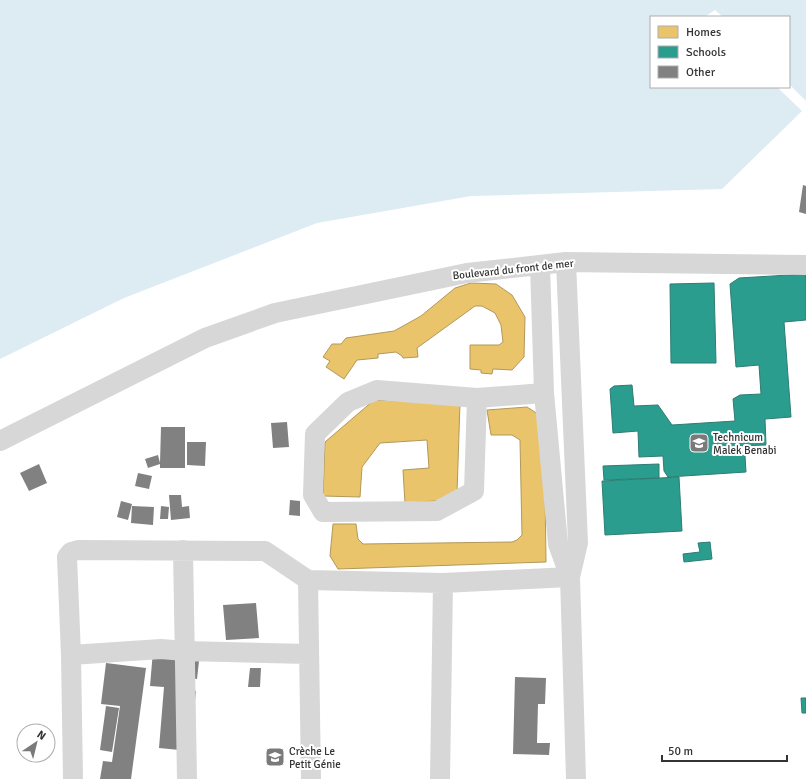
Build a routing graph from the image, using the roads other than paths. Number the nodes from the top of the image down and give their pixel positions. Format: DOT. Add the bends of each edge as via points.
graph roads {
  1 [pos="566,262"];
  2 [pos="540,265"];
  3 [pos="806,265"];
  4 [pos="544,392"];
  5 [pos="477,398"];
  6 [pos="0,441"];
  7 [pos="183,550"];
  8 [pos="570,577"];
  9 [pos="308,580"];
  10 [pos="443,583"];
  11 [pos="185,651"];
  12 [pos="309,654"];
  13 [pos="71,655"];
  14 [pos="73,779"];
  15 [pos="188,779"];
  16 [pos="311,779"];
  17 [pos="440,779"];
  18 [pos="576,779"];
  1 -- 2 [label="street, Boulevard du front de mer"];
  1 -- 3 [label="street, Boulevard du front de mer"];
  1 -- 8 [label="street" via="578,543"];
  2 -- 4 [label="street"];
  2 -- 6 [label="street, Boulevard du front de mer" via="467,273 275,313 204,338"];
  4 -- 5 [label="street"];
  4 -- 8 [label="street" via="558,544"];
  5 -- 5 [label="street" via="474,491 437,511 323,512 313,495 315,434 348,402 377,390"];
  7 -- 9 [label="street" via="265,551"];
  7 -- 11 [label="street"];
  7 -- 13 [label="street" via="71,552 67,556"];
  8 -- 10 [label="street"];
  8 -- 18 [label="street"];
  9 -- 10 [label="street"];
  9 -- 12 [label="street"];
  10 -- 17 [label="street"];
  11 -- 12 [label="street"];
  11 -- 13 [label="street" via="161,649"];
  11 -- 15 [label="street"];
  12 -- 16 [label="street"];
  13 -- 14 [label="street"];
}
